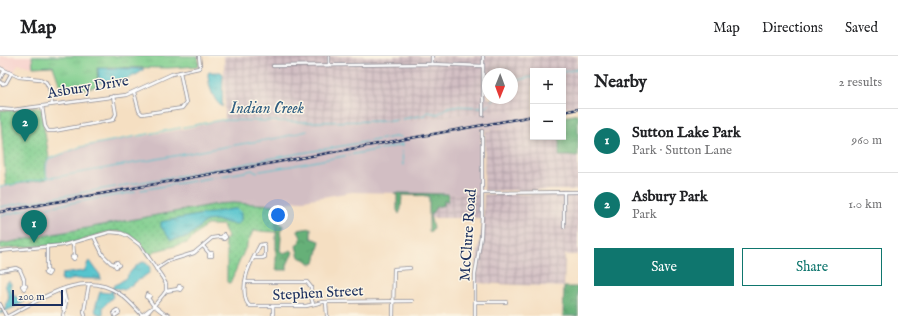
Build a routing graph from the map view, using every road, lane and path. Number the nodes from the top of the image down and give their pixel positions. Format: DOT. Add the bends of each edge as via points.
graph roads {
  1 [pos="199,56"];
  2 [pos="329,56"];
  3 [pos="432,56"];
  4 [pos="483,56"];
  5 [pos="432,64"];
  6 [pos="329,65"];
  7 [pos="273,66"];
  8 [pos="483,66"];
  9 [pos="0,68"];
  10 [pos="4,71"];
  11 [pos="180,72"];
  12 [pos="11,74"];
  13 [pos="0,80"];
  14 [pos="134,92"];
  15 [pos="113,96"];
  16 [pos="52,104"];
  17 [pos="42,106"];
  18 [pos="0,109"];
  19 [pos="483,115"];
  20 [pos="482,131"];
  21 [pos="564,192"];
  22 [pos="578,192"];
  23 [pos="482,193"];
  24 [pos="564,227"];
  25 [pos="94,237"];
  26 [pos="222,237"];
  27 [pos="73,243"];
  28 [pos="47,246"];
  29 [pos="203,246"];
  30 [pos="0,251"];
  31 [pos="209,253"];
  32 [pos="74,254"];
  33 [pos="254,258"];
  34 [pos="114,264"];
  35 [pos="410,268"];
  36 [pos="156,269"];
  37 [pos="0,270"];
  38 [pos="47,271"];
  39 [pos="245,282"];
  40 [pos="24,284"];
  41 [pos="89,284"];
  42 [pos="61,289"];
  43 [pos="178,289"];
  44 [pos="166,291"];
  45 [pos="148,298"];
  46 [pos="393,301"];
  47 [pos="412,301"];
  48 [pos="326,302"];
  49 [pos="475,302"];
  50 [pos="506,302"];
  51 [pos="0,304"];
  52 [pos="313,304"];
  53 [pos="153,305"];
  54 [pos="273,306"];
  55 [pos="5,314"];
  56 [pos="63,316"];
  57 [pos="85,316"];
  58 [pos="142,316"];
  59 [pos="166,316"];
  60 [pos="170,316"];
  61 [pos="273,316"];
  62 [pos="327,316"];
  63 [pos="393,316"];
  64 [pos="475,316"];
  1 -- 11 [label="street, Asbury Drive" via="200,67"];
  2 -- 6 [label="street"];
  3 -- 5 [label="street"];
  4 -- 8 [label="street"];
  5 -- 6 [label="street"];
  5 -- 8 [label="street"];
  6 -- 7 [label="street"];
  8 -- 19 [label="street"];
  9 -- 10 [label="street"];
  10 -- 12 [label="street"];
  10 -- 13 [label="street"];
  11 -- 14 [label="street, Asbury Drive"];
  11 -- 14 [label="street" via="186,103 182,108 142,114 138,109"];
  12 -- 13 [label="street" via="6,83 3,84"];
  12 -- 16 [label="street" via="46,82"];
  14 -- 15 [label="street, Asbury Drive"];
  15 -- 16 [label="street, Asbury Drive"];
  15 -- 17 [label="street" via="116,116 111,121 50,132 45,128"];
  16 -- 17 [label="street, Asbury Drive"];
  17 -- 18 [label="street, Asbury Drive"];
  20 -- 23 [label="street, McClure Road"];
  21 -- 22 [label="street"];
  21 -- 23 [label="street"];
  21 -- 24 [label="street"];
  23 -- 49 [label="street, McClure Road" via="482,227 474,280"];
  25 -- 27 [label="street"];
  25 -- 34 [label="street" via="103,256"];
  25 -- 36 [label="street" via="113,232 128,236 138,243"];
  26 -- 29 [label="street" via="212,238"];
  27 -- 28 [label="street"];
  27 -- 32 [label="street"];
  28 -- 30 [label="street"];
  28 -- 38 [label="street"];
  29 -- 31 [label="street"];
  29 -- 36 [label="street" via="194,253 168,261"];
  33 -- 33 [label="street" via="265,257 264,244 260,245"];
  33 -- 39 [label="street"];
  35 -- 46 [label="street" via="394,268"];
  36 -- 44 [label="street" via="165,282"];
  37 -- 40 [label="street" via="20,270"];
  39 -- 52 [label="street" via="307,282 311,287"];
  39 -- 54 [label="street, Stephen Street" via="247,305"];
  41 -- 42 [label="street"];
  41 -- 57 [label="street"];
  41 -- 58 [label="street" via="113,290 125,298"];
  42 -- 55 [label="street"];
  42 -- 56 [label="street"];
  43 -- 44 [label="street"];
  44 -- 53 [label="street"];
  45 -- 53 [label="street"];
  46 -- 47 [label="street, Stephen Street"];
  46 -- 48 [label="street, Stephen Street"];
  46 -- 63 [label="street"];
  48 -- 52 [label="street, Stephen Street"];
  48 -- 62 [label="street"];
  49 -- 50 [label="street"];
  49 -- 64 [label="street, McClure Road"];
  51 -- 55 [label="street"];
  52 -- 54 [label="street, Stephen Street"];
  53 -- 58 [label="street"];
  53 -- 59 [label="street"];
  54 -- 61 [label="street"];
  59 -- 60 [label="street"];
}
